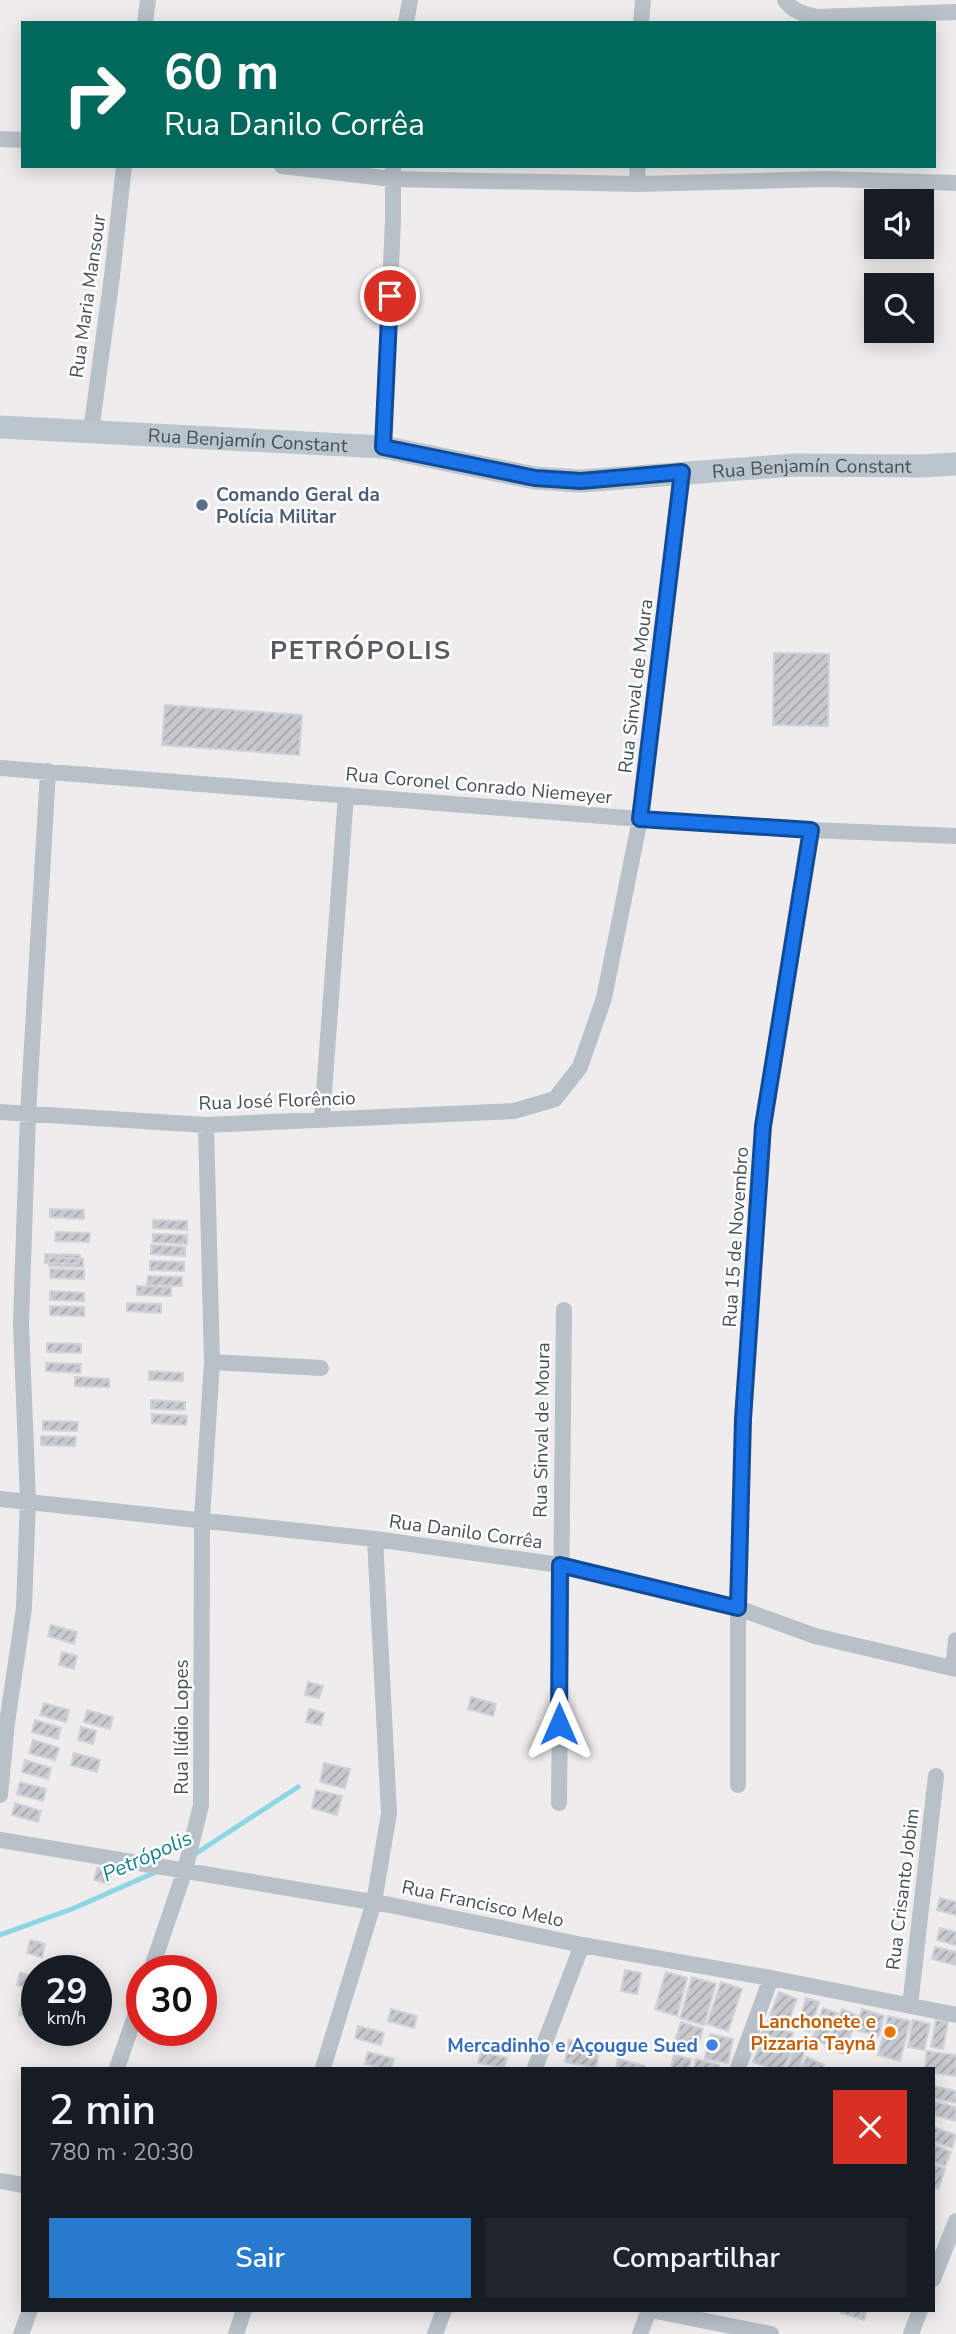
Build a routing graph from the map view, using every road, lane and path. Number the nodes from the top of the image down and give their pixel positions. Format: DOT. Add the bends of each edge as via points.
graph roads {
  1 [pos="148,0"];
  2 [pos="410,0"];
  3 [pos="643,0"];
  4 [pos="785,0"];
  5 [pos="956,12"];
  6 [pos="145,21"];
  7 [pos="407,21"];
  8 [pos="641,21"];
  9 [pos="0,139"];
  10 [pos="21,140"];
  11 [pos="124,168"];
  12 [pos="319,168"];
  13 [pos="638,168"];
  14 [pos="393,172"];
  15 [pos="956,183"];
  16 [pos="638,184"];
  17 [pos="0,427"];
  18 [pos="91,431"];
  19 [pos="383,447"];
  20 [pos="956,464"];
  21 [pos="682,472"];
  22 [pos="0,768"];
  23 [pos="48,771"];
  24 [pos="346,795"];
  25 [pos="640,819"];
  26 [pos="811,830"];
  27 [pos="956,836"];
  28 [pos="555,1099"];
  29 [pos="0,1112"];
  30 [pos="28,1114"];
  31 [pos="322,1119"];
  32 [pos="206,1125"];
  33 [pos="564,1310"];
  34 [pos="212,1362"];
  35 [pos="321,1368"];
  36 [pos="0,1499"];
  37 [pos="28,1501"];
  38 [pos="202,1519"];
  39 [pos="375,1539"];
  40 [pos="560,1565"];
  41 [pos="738,1608"];
  42 [pos="956,1640"];
  43 [pos="955,1668"];
  44 [pos="3,1723"];
  45 [pos="936,1776"];
  46 [pos="738,1785"];
  47 [pos="0,1795"];
  48 [pos="559,1803"];
  49 [pos="0,1840"];
  50 [pos="185,1870"];
  51 [pos="374,1902"];
  52 [pos="582,1945"];
  53 [pos="155,1955"];
  54 [pos="771,1979"];
  55 [pos="910,2006"];
  56 [pos="956,2015"];
  57 [pos="126,2042"];
  58 [pos="117,2067"];
  59 [pos="323,2067"];
  60 [pos="535,2067"];
  61 [pos="738,2067"];
  62 [pos="0,2181"];
  63 [pos="21,2185"];
  64 [pos="956,2221"];
  65 [pos="935,2274"];
  66 [pos="29,2312"];
  67 [pos="243,2312"];
  68 [pos="443,2312"];
  69 [pos="649,2312"];
  70 [pos="660,2312"];
  71 [pos="919,2312"];
  72 [pos="22,2334"];
  73 [pos="236,2334"];
  74 [pos="435,2334"];
  75 [pos="640,2334"];
  76 [pos="771,2334"];
  77 [pos="911,2334"];
  1 -- 6 [label="street"];
  2 -- 7 [label="street"];
  3 -- 8 [label="street"];
  4 -- 5 [label="street" via="798,12 817,17"];
  9 -- 10 [label="street"];
  11 -- 18 [label="street, Rua Maria Mansour"];
  12 -- 14 [label="street"];
  13 -- 16 [label="street"];
  14 -- 16 [label="street"];
  14 -- 19 [label="street"];
  15 -- 16 [label="street" via="825,179"];
  17 -- 18 [label="street, Rua Benjamín Constant"];
  18 -- 19 [label="street, Rua Benjamín Constant"];
  19 -- 21 [label="street, Rua Benjamín Constant" via="535,478 581,481"];
  20 -- 21 [label="street, Rua Benjamín Constant" via="795,465"];
  21 -- 25 [label="street, Rua Sinval de Moura"];
  22 -- 23 [label="street, Rua Coronel Conrado Niemeyer"];
  23 -- 24 [label="street, Rua Coronel Conrado Niemeyer"];
  23 -- 30 [label="street"];
  24 -- 25 [label="street, Rua Coronel Conrado Niemeyer"];
  24 -- 31 [label="street"];
  25 -- 26 [label="street, Rua Coronel Conrado Niemeyer"];
  25 -- 28 [label="street, Rua Sinval de Moura" via="604,998 580,1067"];
  26 -- 27 [label="street, Rua Coronel Conrado Niemeyer"];
  26 -- 41 [label="street, Rua 15 de Novembro" via="763,1126 743,1419"];
  28 -- 31 [label="street, Rua José Florêncio" via="514,1111"];
  29 -- 30 [label="street, Rua José Florêncio"];
  30 -- 32 [label="street, Rua José Florêncio"];
  30 -- 37 [label="street" via="22,1323"];
  31 -- 32 [label="street, Rua José Florêncio"];
  32 -- 34 [label="street, Rua Ilídio Lopes"];
  33 -- 40 [label="street, Rua Sinval de Moura"];
  34 -- 35 [label="street"];
  34 -- 38 [label="street, Rua Ilídio Lopes"];
  36 -- 37 [label="street, Rua Danilo Corrêa"];
  37 -- 38 [label="street, Rua Danilo Corrêa"];
  37 -- 44 [label="street" via="24,1608"];
  38 -- 39 [label="street, Rua Danilo Corrêa"];
  38 -- 50 [label="street, Rua Ilídio Lopes" via="203,1772 201,1805"];
  39 -- 40 [label="street, Rua Danilo Corrêa"];
  39 -- 51 [label="street" via="389,1813"];
  40 -- 41 [label="street, Rua Danilo Corrêa"];
  40 -- 48 [label="street, Rua Sinval de Moura"];
  41 -- 43 [label="street, Rua Danilo Corrêa" via="815,1636"];
  41 -- 46 [label="street, Rua 15 de Novembro"];
  42 -- 43 [label="street"];
  44 -- 47 [label="street"];
  45 -- 55 [label="street, Rua Crisanto Jobim"];
  49 -- 50 [label="street, Rua Francisco Melo"];
  50 -- 51 [label="street, Rua Francisco Melo"];
  50 -- 53 [label="street, Rua Ilídio Lopes"];
  51 -- 52 [label="street, Rua Francisco Melo"];
  51 -- 59 [label="street"];
  52 -- 54 [label="street, Rua Francisco Melo"];
  52 -- 60 [label="street"];
  54 -- 55 [label="street, Rua Francisco Melo"];
  54 -- 61 [label="street"];
  55 -- 56 [label="street, Rua Francisco Melo"];
  57 -- 58 [label="street"];
  62 -- 63 [label="street"];
  64 -- 65 [label="street"];
  66 -- 72 [label="street"];
  67 -- 73 [label="street"];
  68 -- 74 [label="street"];
  69 -- 75 [label="street"];
  70 -- 76 [label="street"];
  71 -- 77 [label="street"];
}
